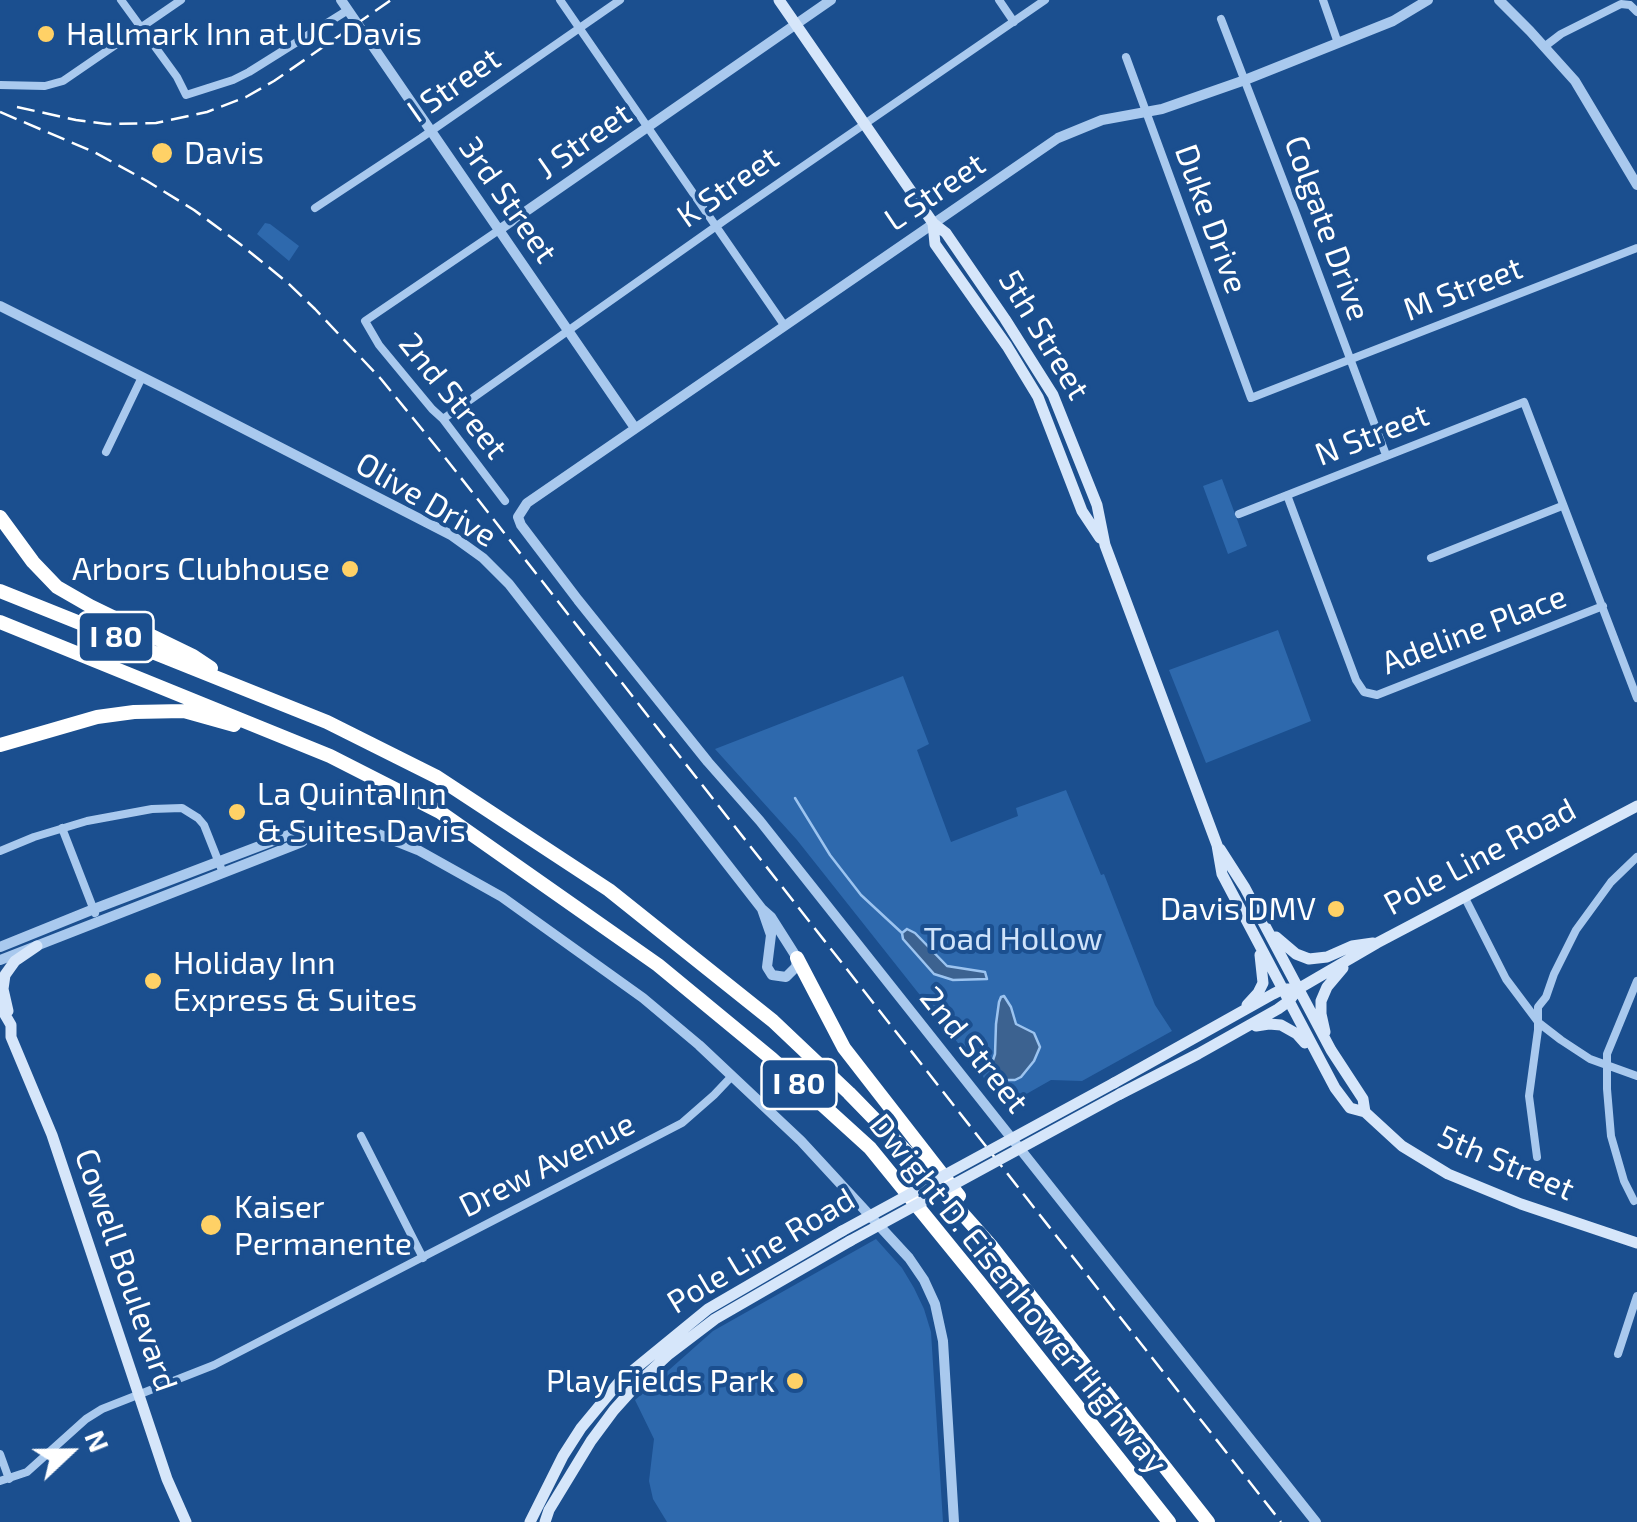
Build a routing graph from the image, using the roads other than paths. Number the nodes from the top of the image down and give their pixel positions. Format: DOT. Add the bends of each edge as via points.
graph roads {
  1 [pos="121,0"];
  2 [pos="182,0"];
  3 [pos="560,0"];
  4 [pos="620,0"];
  5 [pos="780,0"];
  6 [pos="832,0"];
  7 [pos="1000,0"];
  8 [pos="1044,0"];
  9 [pos="1323,0"];
  10 [pos="1428,0"];
  11 [pos="1498,0"];
  12 [pos="344,5"];
  13 [pos="1637,12"];
  14 [pos="1221,19"];
  15 [pos="1014,22"];
  16 [pos="796,24"];
  17 [pos="141,28"];
  18 [pos="580,28"];
  19 [pos="1338,44"];
  20 [pos="1544,47"];
  21 [pos="1126,57"];
  22 [pos="1245,80"];
  23 [pos="0,85"];
  24 [pos="1145,111"];
  25 [pos="865,124"];
  26 [pos="648,127"];
  27 [pos="431,131"];
  28 [pos="1637,185"];
  29 [pos="316,208"];
  30 [pos="932,223"];
  31 [pos="716,226"];
  32 [pos="499,230"];
  33 [pos="1637,248"];
  34 [pos="0,306"];
  35 [pos="365,321"];
  36 [pos="784,326"];
  37 [pos="568,330"];
  38 [pos="1350,360"];
  39 [pos="142,377"];
  40 [pos="1251,398"];
  41 [pos="443,419"];
  42 [pos="635,428"];
  43 [pos="106,452"];
  44 [pos="1386,456"];
  45 [pos="1288,495"];
  46 [pos="505,501"];
  47 [pos="1562,506"];
  48 [pos="1239,514"];
  49 [pos="0,517"];
  50 [pos="518,518"];
  51 [pos="1431,558"];
  52 [pos="0,591"];
  53 [pos="1603,606"];
  54 [pos="0,622"];
  55 [pos="232,683"];
  56 [pos="1637,698"];
  57 [pos="0,745"];
  58 [pos="330,756"];
  59 [pos="1637,806"];
  60 [pos="62,828"];
  61 [pos="1217,845"];
  62 [pos="0,851"];
  63 [pos="1637,857"];
  64 [pos="221,867"];
  65 [pos="1464,896"];
  66 [pos="94,909"];
  67 [pos="762,909"];
  68 [pos="99,921"];
  69 [pos="1266,928"];
  70 [pos="1257,941"];
  71 [pos="1377,942"];
  72 [pos="38,946"];
  73 [pos="0,948"];
  74 [pos="796,958"];
  75 [pos="1350,959"];
  76 [pos="0,960"];
  77 [pos="1637,982"];
  78 [pos="1298,989"];
  79 [pos="1286,995"];
  80 [pos="0,1006"];
  81 [pos="1233,1016"];
  82 [pos="1539,1023"];
  83 [pos="1219,1025"];
  84 [pos="7,1030"];
  85 [pos="1242,1030"];
  86 [pos="1330,1050"];
  87 [pos="1316,1055"];
  88 [pos="1180,1064"];
  89 [pos="1608,1067"];
  90 [pos="732,1076"];
  91 [pos="1637,1076"];
  92 [pos="1117,1088"];
  93 [pos="1365,1112"];
  94 [pos="360,1136"];
  95 [pos="1536,1157"];
  96 [pos="1634,1202"];
  97 [pos="846,1236"];
  98 [pos="1637,1243"];
  99 [pos="992,1247"];
  100 [pos="423,1258"];
  101 [pos="1637,1296"];
  102 [pos="1618,1354"];
  103 [pos="139,1394"];
  104 [pos="0,1454"];
  105 [pos="4,1480"];
  106 [pos="186,1522"];
  107 [pos="530,1522"];
  108 [pos="544,1522"];
  109 [pos="954,1522"];
  110 [pos="1170,1522"];
  111 [pos="1208,1522"];
  112 [pos="1316,1522"];
  1 -- 17 [label="street"];
  2 -- 17 [label="street"];
  3 -- 18 [label="street"];
  4 -- 18 [label="street, I Street"];
  5 -- 16 [label="main road, 5th Street"];
  6 -- 16 [label="street, J Street"];
  7 -- 15 [label="street"];
  8 -- 15 [label="street, K Street"];
  9 -- 19 [label="street"];
  10 -- 19 [label="street, L Street"];
  11 -- 20 [label="street"];
  12 -- 17 [label="street" via="249,72 186,95"];
  12 -- 27 [label="street, 3rd Street"];
  13 -- 20 [label="street" via="1620,4"];
  14 -- 22 [label="street, Colgate Drive"];
  15 -- 25 [label="street, K Street"];
  16 -- 25 [label="main road, 5th Street"];
  16 -- 26 [label="street, J Street"];
  17 -- 23 [label="street" via="63,82"];
  18 -- 26 [label="street"];
  18 -- 27 [label="street, I Street"];
  19 -- 22 [label="street, L Street"];
  20 -- 28 [label="street" via="1574,82"];
  21 -- 24 [label="street, Duke Drive"];
  22 -- 24 [label="street, L Street"];
  22 -- 38 [label="street, Colgate Drive"];
  24 -- 30 [label="street, L Street" via="1058,138"];
  24 -- 40 [label="street, Duke Drive"];
  25 -- 30 [label="main road, 5th Street"];
  25 -- 31 [label="street, K Street"];
  26 -- 31 [label="street"];
  26 -- 32 [label="street, J Street"];
  27 -- 29 [label="street, I Street"];
  27 -- 32 [label="street, 3rd Street"];
  30 -- 36 [label="street, L Street"];
  30 -- 61 [label="main road, 5th Street" via="946,233 1052,392"];
  31 -- 36 [label="street"];
  31 -- 37 [label="street, K Street"];
  32 -- 35 [label="street, J Street"];
  32 -- 37 [label="street, 3rd Street"];
  33 -- 38 [label="street, M Street"];
  34 -- 39 [label="street, Olive Drive"];
  35 -- 41 [label="street, 2nd Street"];
  36 -- 42 [label="street, L Street"];
  37 -- 41 [label="street, K Street"];
  37 -- 42 [label="street, 3rd Street"];
  38 -- 40 [label="street, M Street"];
  38 -- 44 [label="street, Colgate Drive"];
  39 -- 43 [label="street"];
  39 -- 67 [label="street, Olive Drive" via="435,527 482,558"];
  41 -- 46 [label="street, 2nd Street"];
  42 -- 50 [label="street, L Street" via="526,504"];
  44 -- 45 [label="street, N Street"];
  44 -- 47 [label="street, N Street" via="1524,402"];
  45 -- 48 [label="street, N Street"];
  45 -- 53 [label="street, Adeline Place" via="1364,692 1377,695"];
  47 -- 51 [label="street"];
  47 -- 53 [label="street"];
  49 -- 55 [label="highway" via="58,587"];
  50 -- 112 [label="street, 2nd Street"];
  52 -- 55 [label="highway, Dwight D. Eisenhower Highway / I 80"];
  53 -- 56 [label="street"];
  54 -- 58 [label="highway, Dwight D. Eisenhower Highway / I 80"];
  55 -- 99 [label="highway, Dwight D. Eisenhower Highway / I 80" via="437,777 609,890 773,1021 849,1092"];
  57 -- 58 [label="highway" via="97,718 159,710 204,715"];
  58 -- 110 [label="highway, Dwight D. Eisenhower Highway / I 80" via="440,812 658,965 870,1148"];
  59 -- 65 [label="main road, Pole Line Road"];
  60 -- 62 [label="street"];
  60 -- 64 [label="street" via="182,808 204,826"];
  60 -- 66 [label="street"];
  61 -- 69 [label="main road, 5th Street"];
  61 -- 70 [label="main road, 5th Street" via="1222,874"];
  63 -- 82 [label="street" via="1576,930 1538,1007"];
  64 -- 66 [label="street"];
  64 -- 68 [label="street"];
  64 -- 90 [label="street" via="299,831 373,832 407,844 502,897 586,955"];
  65 -- 71 [label="main road, Pole Line Road"];
  65 -- 82 [label="street" via="1506,979"];
  66 -- 68 [label="street"];
  66 -- 73 [label="street"];
  67 -- 74 [label="street, Olive Drive"];
  67 -- 74 [label="street" via="771,935 769,972 788,976"];
  68 -- 72 [label="street"];
  69 -- 71 [label="main road" via="1309,959"];
  69 -- 78 [label="main road, 5th Street"];
  70 -- 79 [label="main road, 5th Street"];
  70 -- 81 [label="main road" via="1263,983"];
  71 -- 75 [label="main road, Pole Line Road"];
  72 -- 76 [label="street"];
  72 -- 84 [label="main road" via="6,975"];
  74 -- 99 [label="highway" via="844,1048"];
  75 -- 78 [label="main road, Pole Line Road"];
  75 -- 86 [label="main road" via="1321,1004"];
  77 -- 89 [label="street"];
  78 -- 79 [label="main road, Pole Line Road"];
  78 -- 86 [label="main road, 5th Street"];
  79 -- 81 [label="main road, Pole Line Road"];
  79 -- 85 [label="main road, Pole Line Road"];
  79 -- 87 [label="main road, 5th Street"];
  80 -- 84 [label="main road, Cowell Boulevard"];
  81 -- 83 [label="main road, Pole Line Road"];
  82 -- 89 [label="street"];
  82 -- 95 [label="street" via="1529,1096"];
  83 -- 88 [label="main road" via="1216,1034 1179,1056"];
  83 -- 92 [label="main road, Pole Line Road"];
  84 -- 103 [label="main road, Cowell Boulevard" via="52,1136"];
  85 -- 87 [label="main road" via="1281,1024"];
  85 -- 88 [label="main road, Pole Line Road"];
  86 -- 93 [label="main road, 5th Street" via="1363,1098"];
  87 -- 93 [label="main road, 5th Street" via="1350,1108"];
  88 -- 92 [label="main road, Pole Line Road"];
  89 -- 91 [label="street"];
  89 -- 96 [label="street" via="1610,1136"];
  90 -- 100 [label="street, Drew Avenue" via="682,1123"];
  90 -- 109 [label="street" via="837,1178 924,1280 943,1341"];
  92 -- 97 [label="main road, Pole Line Road, bridge"];
  93 -- 98 [label="main road, 5th Street" via="1402,1146 1448,1174"];
  94 -- 100 [label="street"];
  97 -- 107 [label="main road, Pole Line Road" via="708,1309 620,1381 563,1456"];
  97 -- 108 [label="main road, Pole Line Road" via="715,1319 641,1380 591,1440"];
  99 -- 111 [label="highway, Dwight D. Eisenhower Highway / I 80"];
  100 -- 103 [label="street, Drew Avenue" via="214,1365"];
  101 -- 102 [label="street"];
  103 -- 105 [label="street, Drew Avenue" via="86,1418 27,1472"];
  103 -- 106 [label="main road, Cowell Boulevard"];
  104 -- 105 [label="street"];
}
